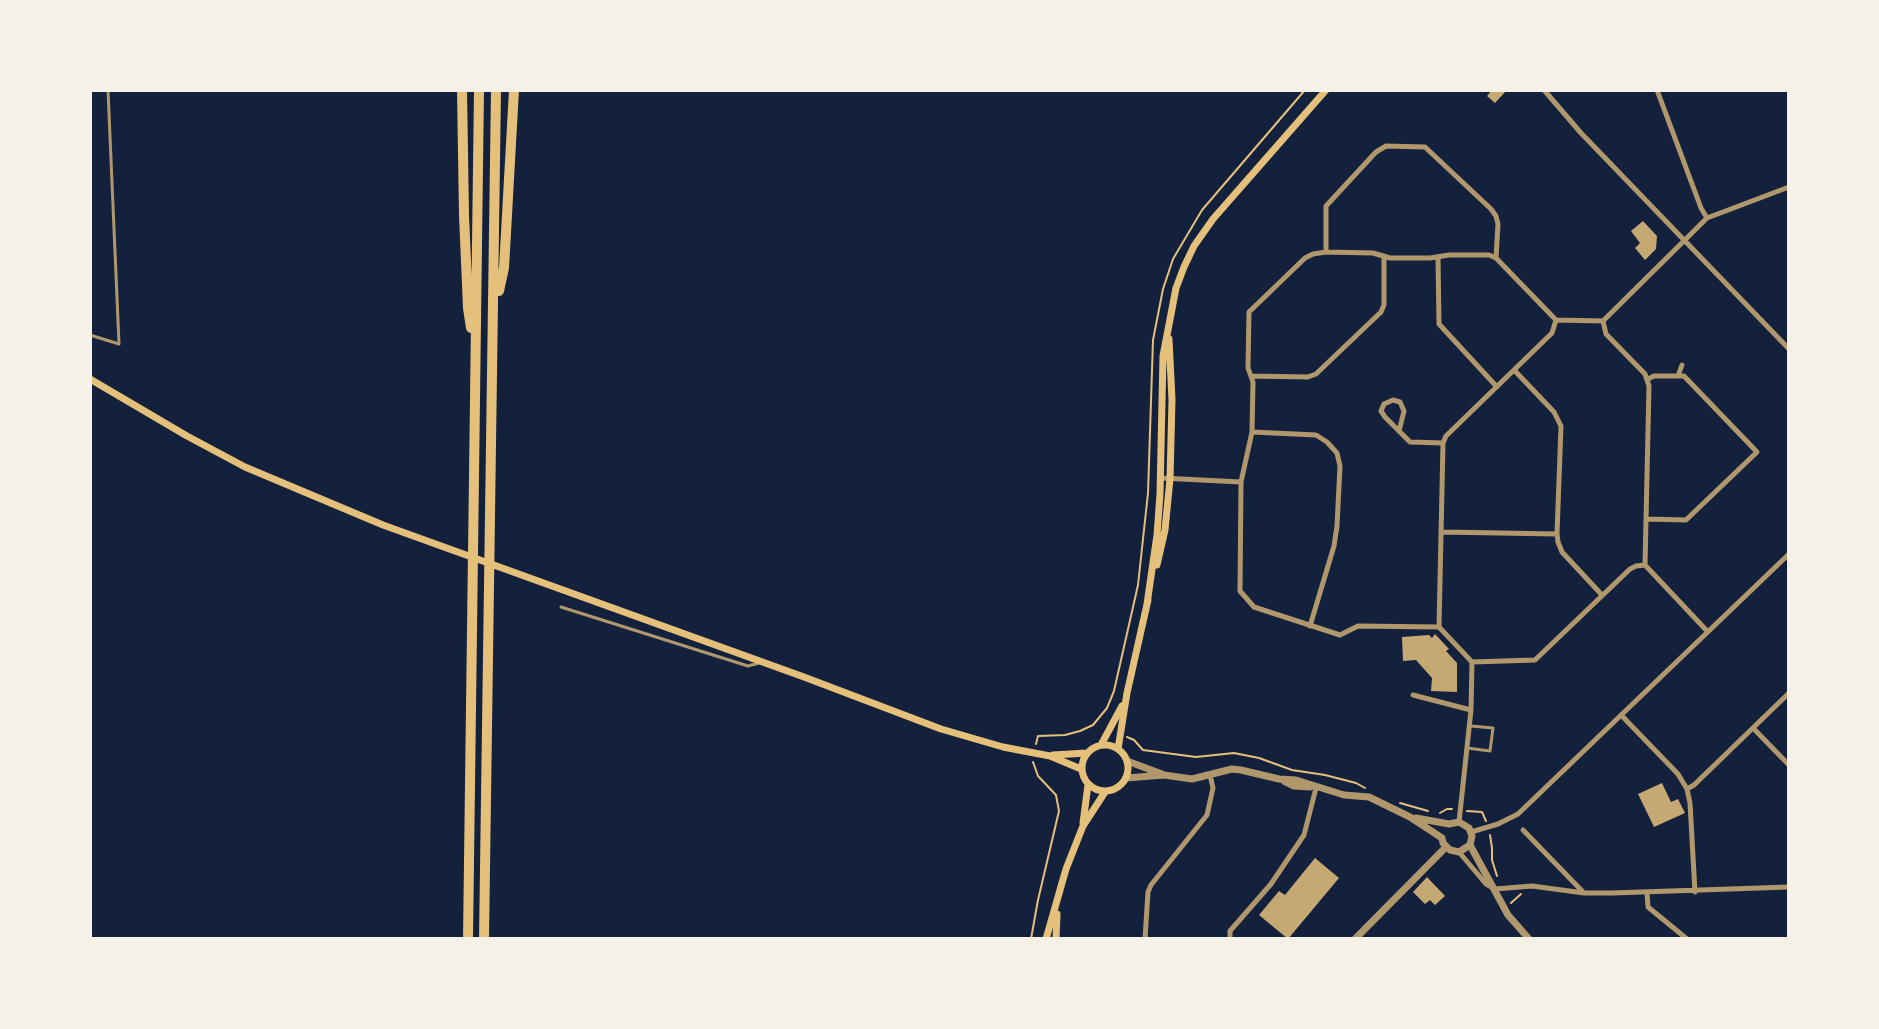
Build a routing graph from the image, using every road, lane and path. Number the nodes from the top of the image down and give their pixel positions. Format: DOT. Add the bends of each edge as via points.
graph roads {
  1 [pos="108,90"];
  2 [pos="454,90"];
  3 [pos="462,90"];
  4 [pos="479,90"];
  5 [pos="496,90"];
  6 [pos="1326,90"];
  7 [pos="1544,90"];
  8 [pos="1657,90"];
  9 [pos="515,93"];
  10 [pos="462,124"];
  11 [pos="1789,187"];
  12 [pos="1707,218"];
  13 [pos="1686,241"];
  14 [pos="1326,252"];
  15 [pos="1384,256"];
  16 [pos="1438,257"];
  17 [pos="1496,258"];
  18 [pos="493,316"];
  19 [pos="1556,320"];
  20 [pos="1603,321"];
  21 [pos="1168,329"];
  22 [pos="90,335"];
  23 [pos="1789,349"];
  24 [pos="475,350"];
  25 [pos="1682,365"];
  26 [pos="1515,371"];
  27 [pos="1251,376"];
  28 [pos="1678,376"];
  29 [pos="90,379"];
  30 [pos="1648,379"];
  31 [pos="1497,387"];
  32 [pos="1399,431"];
  33 [pos="1252,432"];
  34 [pos="1443,443"];
  35 [pos="1161,478"];
  36 [pos="1170,479"];
  37 [pos="1241,482"];
  38 [pos="1646,519"];
  39 [pos="1442,532"];
  40 [pos="1557,534"];
  41 [pos="1789,554"];
  42 [pos="1645,565"];
  43 [pos="1602,595"];
  44 [pos="1147,604"];
  45 [pos="561,607"];
  46 [pos="1310,626"];
  47 [pos="1439,627"];
  48 [pos="1708,632"];
  49 [pos="763,662"];
  50 [pos="1472,662"];
  51 [pos="1127,693"];
  52 [pos="1789,693"];
  53 [pos="1413,695"];
  54 [pos="1471,710"];
  55 [pos="1621,715"];
  56 [pos="1093,725"];
  57 [pos="1470,725"];
  58 [pos="1753,728"];
  59 [pos="1134,740"];
  60 [pos="1101,745"];
  61 [pos="1467,748"];
  62 [pos="1118,749"];
  63 [pos="1143,750"];
  64 [pos="1087,753"];
  65 [pos="1034,754"];
  66 [pos="1050,756"];
  67 [pos="1127,761"];
  68 [pos="1789,765"];
  69 [pos="1081,769"];
  70 [pos="1164,775"];
  71 [pos="1210,775"];
  72 [pos="1126,778"];
  73 [pos="1088,785"];
  74 [pos="1316,788"];
  75 [pos="1687,789"];
  76 [pos="1105,792"];
  77 [pos="1460,810"];
  78 [pos="1482,812"];
  79 [pos="1437,814"];
  80 [pos="1410,817"];
  81 [pos="1459,822"];
  82 [pos="1449,824"];
  83 [pos="1083,826"];
  84 [pos="1523,830"];
  85 [pos="1471,832"];
  86 [pos="1442,838"];
  87 [pos="1470,845"];
  88 [pos="1446,847"];
  89 [pos="1492,848"];
  90 [pos="1459,852"];
  91 [pos="1532,886"];
  92 [pos="1789,887"];
  93 [pos="1499,888"];
  94 [pos="1695,892"];
  95 [pos="1584,893"];
  96 [pos="1647,893"];
  97 [pos="1057,904"];
  98 [pos="1504,908"];
  99 [pos="468,939"];
  100 [pos="484,939"];
  101 [pos="1031,939"];
  102 [pos="1046,939"];
  103 [pos="1056,939"];
  104 [pos="1145,939"];
  105 [pos="1230,939"];
  106 [pos="1355,939"];
  107 [pos="1529,939"];
  108 [pos="1687,939"];
  1 -- 22 [label="lane" via="119,344"];
  2 -- 10 [label="highway"];
  3 -- 10 [label="highway"];
  4 -- 24 [label="highway"];
  5 -- 18 [label="highway"];
  6 -- 21 [label="main road" via="1203,232 1176,288"];
  7 -- 13 [label="street"];
  8 -- 12 [label="street"];
  9 -- 18 [label="highway" via="504,268"];
  10 -- 24 [label="highway" via="468,308"];
  11 -- 12 [label="street"];
  12 -- 13 [label="street"];
  13 -- 20 [label="street"];
  13 -- 23 [label="street"];
  14 -- 15 [label="street"];
  14 -- 17 [label="street" via="1326,206 1376,152 1393,145 1425,147 1491,209 1498,224"];
  14 -- 27 [label="street" via="1305,258 1249,312"];
  15 -- 16 [label="street"];
  15 -- 27 [label="street" via="1381,312 1316,374"];
  16 -- 17 [label="street"];
  16 -- 31 [label="street" via="1439,324"];
  17 -- 19 [label="street"];
  18 -- 100 [label="highway"];
  19 -- 20 [label="street"];
  19 -- 26 [label="street" via="1552,333"];
  20 -- 30 [label="street" via="1606,334"];
  21 -- 35 [label="main road"];
  21 -- 36 [label="main road"];
  24 -- 99 [label="highway"];
  25 -- 28 [label="street"];
  26 -- 31 [label="street"];
  26 -- 40 [label="street" via="1561,426"];
  27 -- 33 [label="street"];
  28 -- 30 [label="street"];
  28 -- 38 [label="street" via="1684,376 1757,452 1686,520"];
  29 -- 49 [label="main road" via="245,467 321,500"];
  30 -- 38 [label="street"];
  31 -- 34 [label="street"];
  32 -- 32 [label="street" via="1381,411 1393,400 1404,411"];
  32 -- 34 [label="street" via="1410,442"];
  33 -- 37 [label="street"];
  33 -- 46 [label="street" via="1316,435 1337,453 1334,546"];
  34 -- 39 [label="street"];
  35 -- 36 [label="street"];
  35 -- 44 [label="main road"];
  36 -- 37 [label="street"];
  36 -- 44 [label="main road" via="1165,530"];
  37 -- 46 [label="street" via="1240,591 1254,607"];
  38 -- 42 [label="street"];
  39 -- 40 [label="street"];
  39 -- 47 [label="street"];
  40 -- 43 [label="street" via="1562,552"];
  41 -- 48 [label="street"];
  42 -- 43 [label="street" via="1630,569"];
  42 -- 48 [label="street"];
  43 -- 50 [label="street" via="1535,660"];
  44 -- 51 [label="main road"];
  45 -- 49 [label="lane" via="748,666"];
  46 -- 47 [label="street" via="1340,635 1358,626"];
  47 -- 50 [label="street"];
  48 -- 55 [label="street"];
  49 -- 65 [label="main road" via="941,729"];
  50 -- 54 [label="street"];
  51 -- 60 [label="main road"];
  51 -- 62 [label="main road"];
  52 -- 58 [label="street"];
  53 -- 54 [label="street"];
  54 -- 57 [label="street"];
  55 -- 75 [label="street"];
  55 -- 85 [label="street" via="1518,814"];
  56 -- 65 [label="path" via="1065,735 1038,736"];
  57 -- 61 [label="street"];
  57 -- 61 [label="lane" via="1493,728 1492,739 1490,751"];
  58 -- 68 [label="street"];
  58 -- 75 [label="street"];
  59 -- 63 [label="path"];
  60 -- 62 [label="main road"];
  60 -- 64 [label="main road"];
  61 -- 77 [label="street"];
  62 -- 67 [label="main road"];
  64 -- 66 [label="main road"];
  64 -- 69 [label="main road"];
  65 -- 66 [label="main road"];
  65 -- 101 [label="path" via="1032,764 1056,795 1059,811"];
  66 -- 69 [label="main road"];
  67 -- 70 [label="street"];
  67 -- 72 [label="main road"];
  69 -- 73 [label="main road"];
  70 -- 71 [label="street"];
  70 -- 72 [label="street"];
  71 -- 74 [label="street" via="1241,770"];
  71 -- 104 [label="street" via="1207,815 1148,892"];
  72 -- 76 [label="main road"];
  73 -- 76 [label="main road"];
  73 -- 83 [label="main road"];
  74 -- 80 [label="street" via="1369,797"];
  74 -- 105 [label="street" via="1304,835 1230,931"];
  75 -- 94 [label="street"];
  76 -- 83 [label="main road"];
  77 -- 78 [label="path"];
  77 -- 79 [label="path"];
  77 -- 81 [label="street"];
  80 -- 82 [label="street"];
  80 -- 86 [label="street"];
  81 -- 82 [label="street"];
  81 -- 85 [label="street"];
  82 -- 86 [label="street"];
  83 -- 97 [label="main road"];
  84 -- 95 [label="street"];
  85 -- 87 [label="street"];
  86 -- 88 [label="street"];
  87 -- 90 [label="street"];
  87 -- 93 [label="street"];
  88 -- 90 [label="street"];
  88 -- 106 [label="street"];
  89 -- 93 [label="path"];
  90 -- 93 [label="street" via="1486,884"];
  91 -- 93 [label="street"];
  91 -- 95 [label="street"];
  91 -- 98 [label="path"];
  92 -- 94 [label="street"];
  93 -- 98 [label="street"];
  94 -- 96 [label="street"];
  95 -- 96 [label="street"];
  96 -- 108 [label="street" via="1648,907"];
  97 -- 102 [label="main road"];
  97 -- 103 [label="main road"];
  98 -- 107 [label="street"];
}
